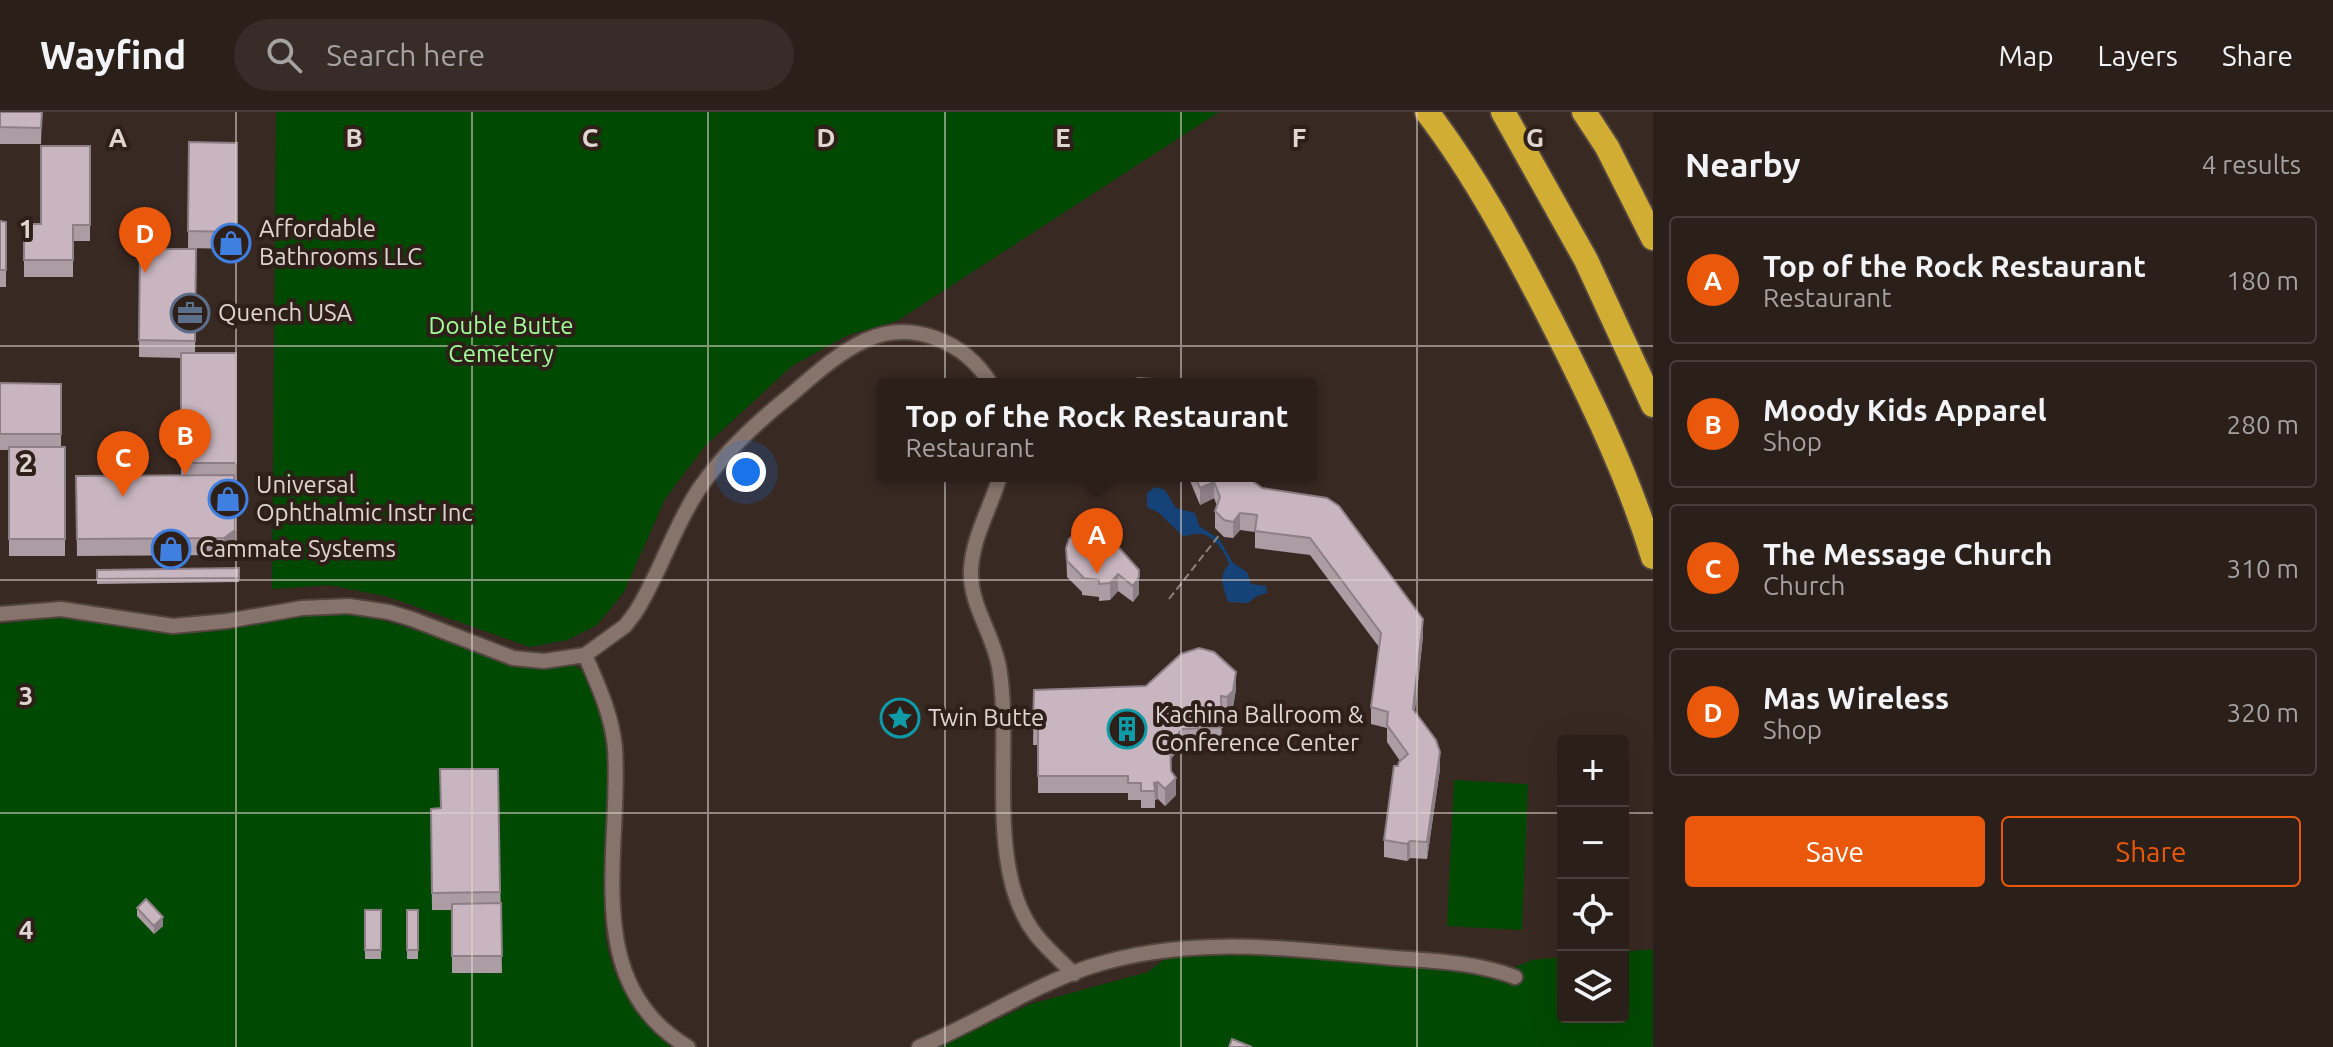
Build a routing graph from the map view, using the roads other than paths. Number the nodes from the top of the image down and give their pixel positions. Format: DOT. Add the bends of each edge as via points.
graph roads {
  1 [pos="1427,112"];
  2 [pos="1503,112"];
  3 [pos="1570,112"];
  4 [pos="1589,120"];
  5 [pos="1653,238"];
  6 [pos="986,378"];
  7 [pos="1653,405"];
  8 [pos="998,482"];
  9 [pos="1653,557"];
  10 [pos="0,614"];
  11 [pos="585,655"];
  12 [pos="1074,974"];
  13 [pos="1515,977"];
  14 [pos="688,1047"];
  15 [pos="919,1047"];
  1 -- 9 [label="highway" via="1523,265 1592,399"];
  2 -- 7 [label="highway" via="1586,260"];
  3 -- 4 [label="highway"];
  4 -- 5 [label="highway"];
  6 -- 11 [label="street" via="955,346 920,334 869,339 834,359 726,453 698,490 635,613"];
  8 -- 12 [label="street" via="974,550 971,583 1000,670 1009,866 1017,901 1035,934"];
  10 -- 11 [label="street" via="61,609 173,626 349,606 412,619 513,658 544,661"];
  11 -- 14 [label="street" via="608,710 615,744 612,900 619,953 645,1008"];
  12 -- 13 [label="street" via="1164,949 1265,946 1484,966"];
  12 -- 15 [label="street"];
}
